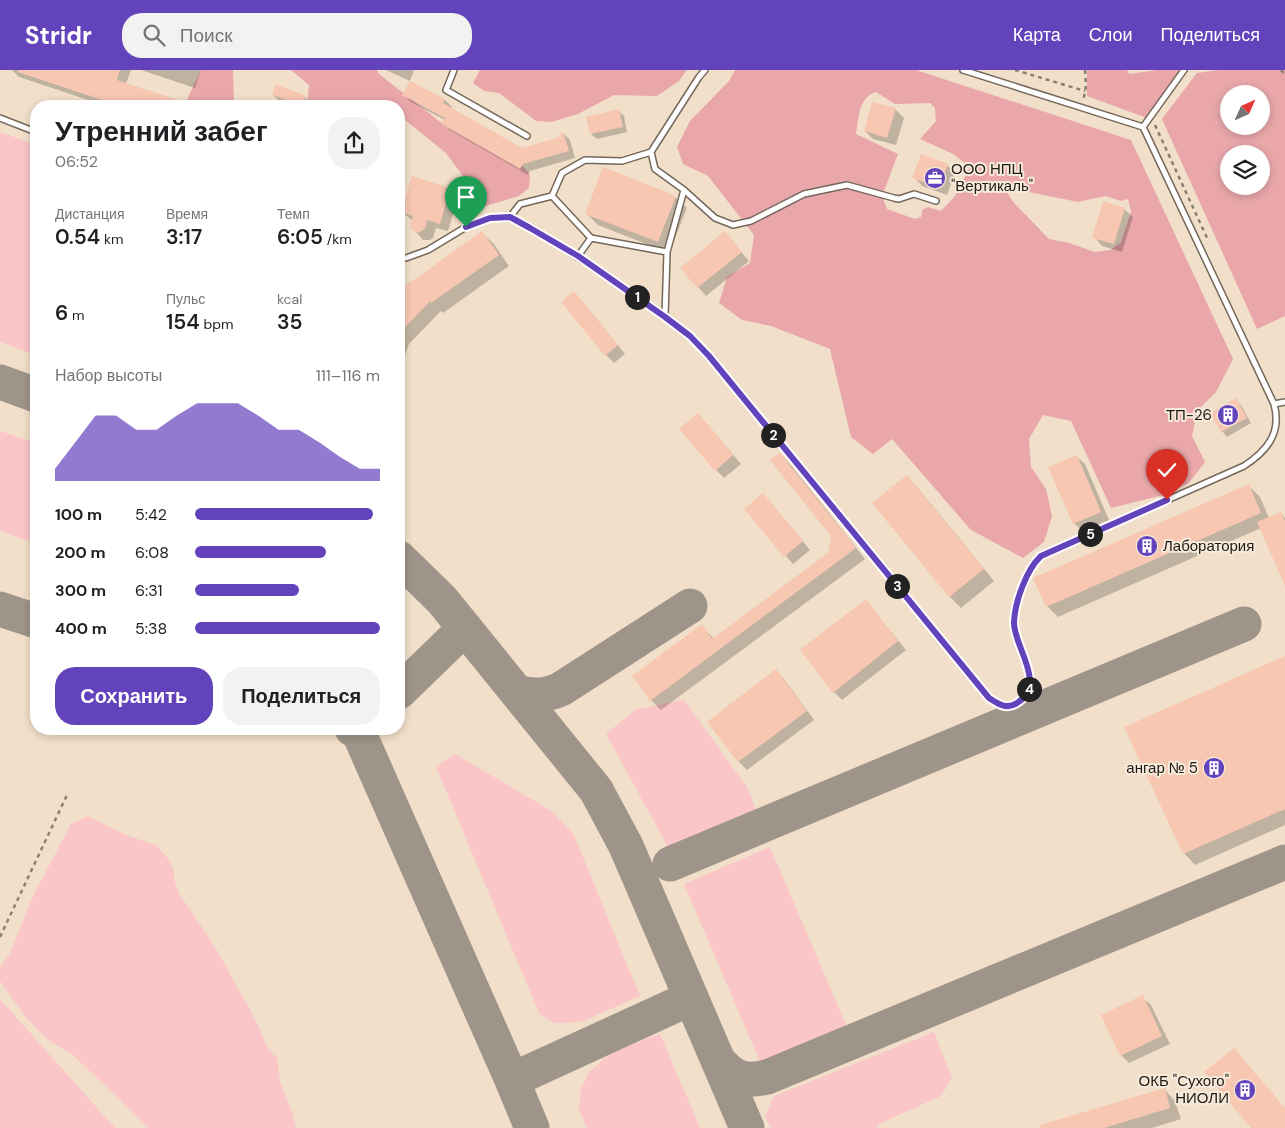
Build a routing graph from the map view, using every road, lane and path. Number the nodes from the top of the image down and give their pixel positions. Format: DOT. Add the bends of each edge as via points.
graph roads {
  1 [pos="454,70"];
  2 [pos="704,70"];
  3 [pos="963,70"];
  4 [pos="1015,70"];
  5 [pos="1184,70"];
  6 [pos="1281,70"];
  7 [pos="1285,74"];
  8 [pos="1085,91"];
  9 [pos="0,118"];
  10 [pos="1143,127"];
  11 [pos="30,130"];
  12 [pos="528,136"];
  13 [pos="651,152"];
  14 [pos="684,190"];
  15 [pos="552,196"];
  16 [pos="936,201"];
  17 [pos="510,217"];
  18 [pos="591,238"];
  19 [pos="667,252"];
  20 [pos="578,256"];
  21 [pos="405,258"];
  22 [pos="665,317"];
  23 [pos="1285,402"];
  24 [pos="1274,404"];
  25 [pos="67,795"];
  26 [pos="0,937"];
  1 -- 12 [label="lane" via="446,90"];
  2 -- 13 [label="lane"];
  3 -- 10 [label="lane"];
  4 -- 8 [label="path"];
  5 -- 10 [label="lane"];
  6 -- 7 [label="path"];
  9 -- 11 [label="lane"];
  10 -- 24 [label="lane"];
  13 -- 14 [label="lane" via="655,169"];
  13 -- 15 [label="lane" via="622,161 585,160 562,173"];
  14 -- 16 [label="lane" via="715,218 733,224 751,221 804,194 847,185 898,199 914,194"];
  14 -- 19 [label="lane"];
  15 -- 17 [label="lane" via="520,204"];
  15 -- 18 [label="lane"];
  17 -- 20 [label="lane"];
  17 -- 21 [label="lane" via="490,218 466,227 428,250"];
  18 -- 19 [label="lane"];
  18 -- 20 [label="lane"];
  19 -- 22 [label="lane"];
  20 -- 22 [label="lane"];
  22 -- 24 [label="lane" via="709,356 989,698 1004,706 1015,705 1029,692 1025,658 1014,625 1016,606 1036,560 1244,466 1261,454 1274,433"];
  23 -- 24 [label="lane"];
  25 -- 26 [label="path"];
}
